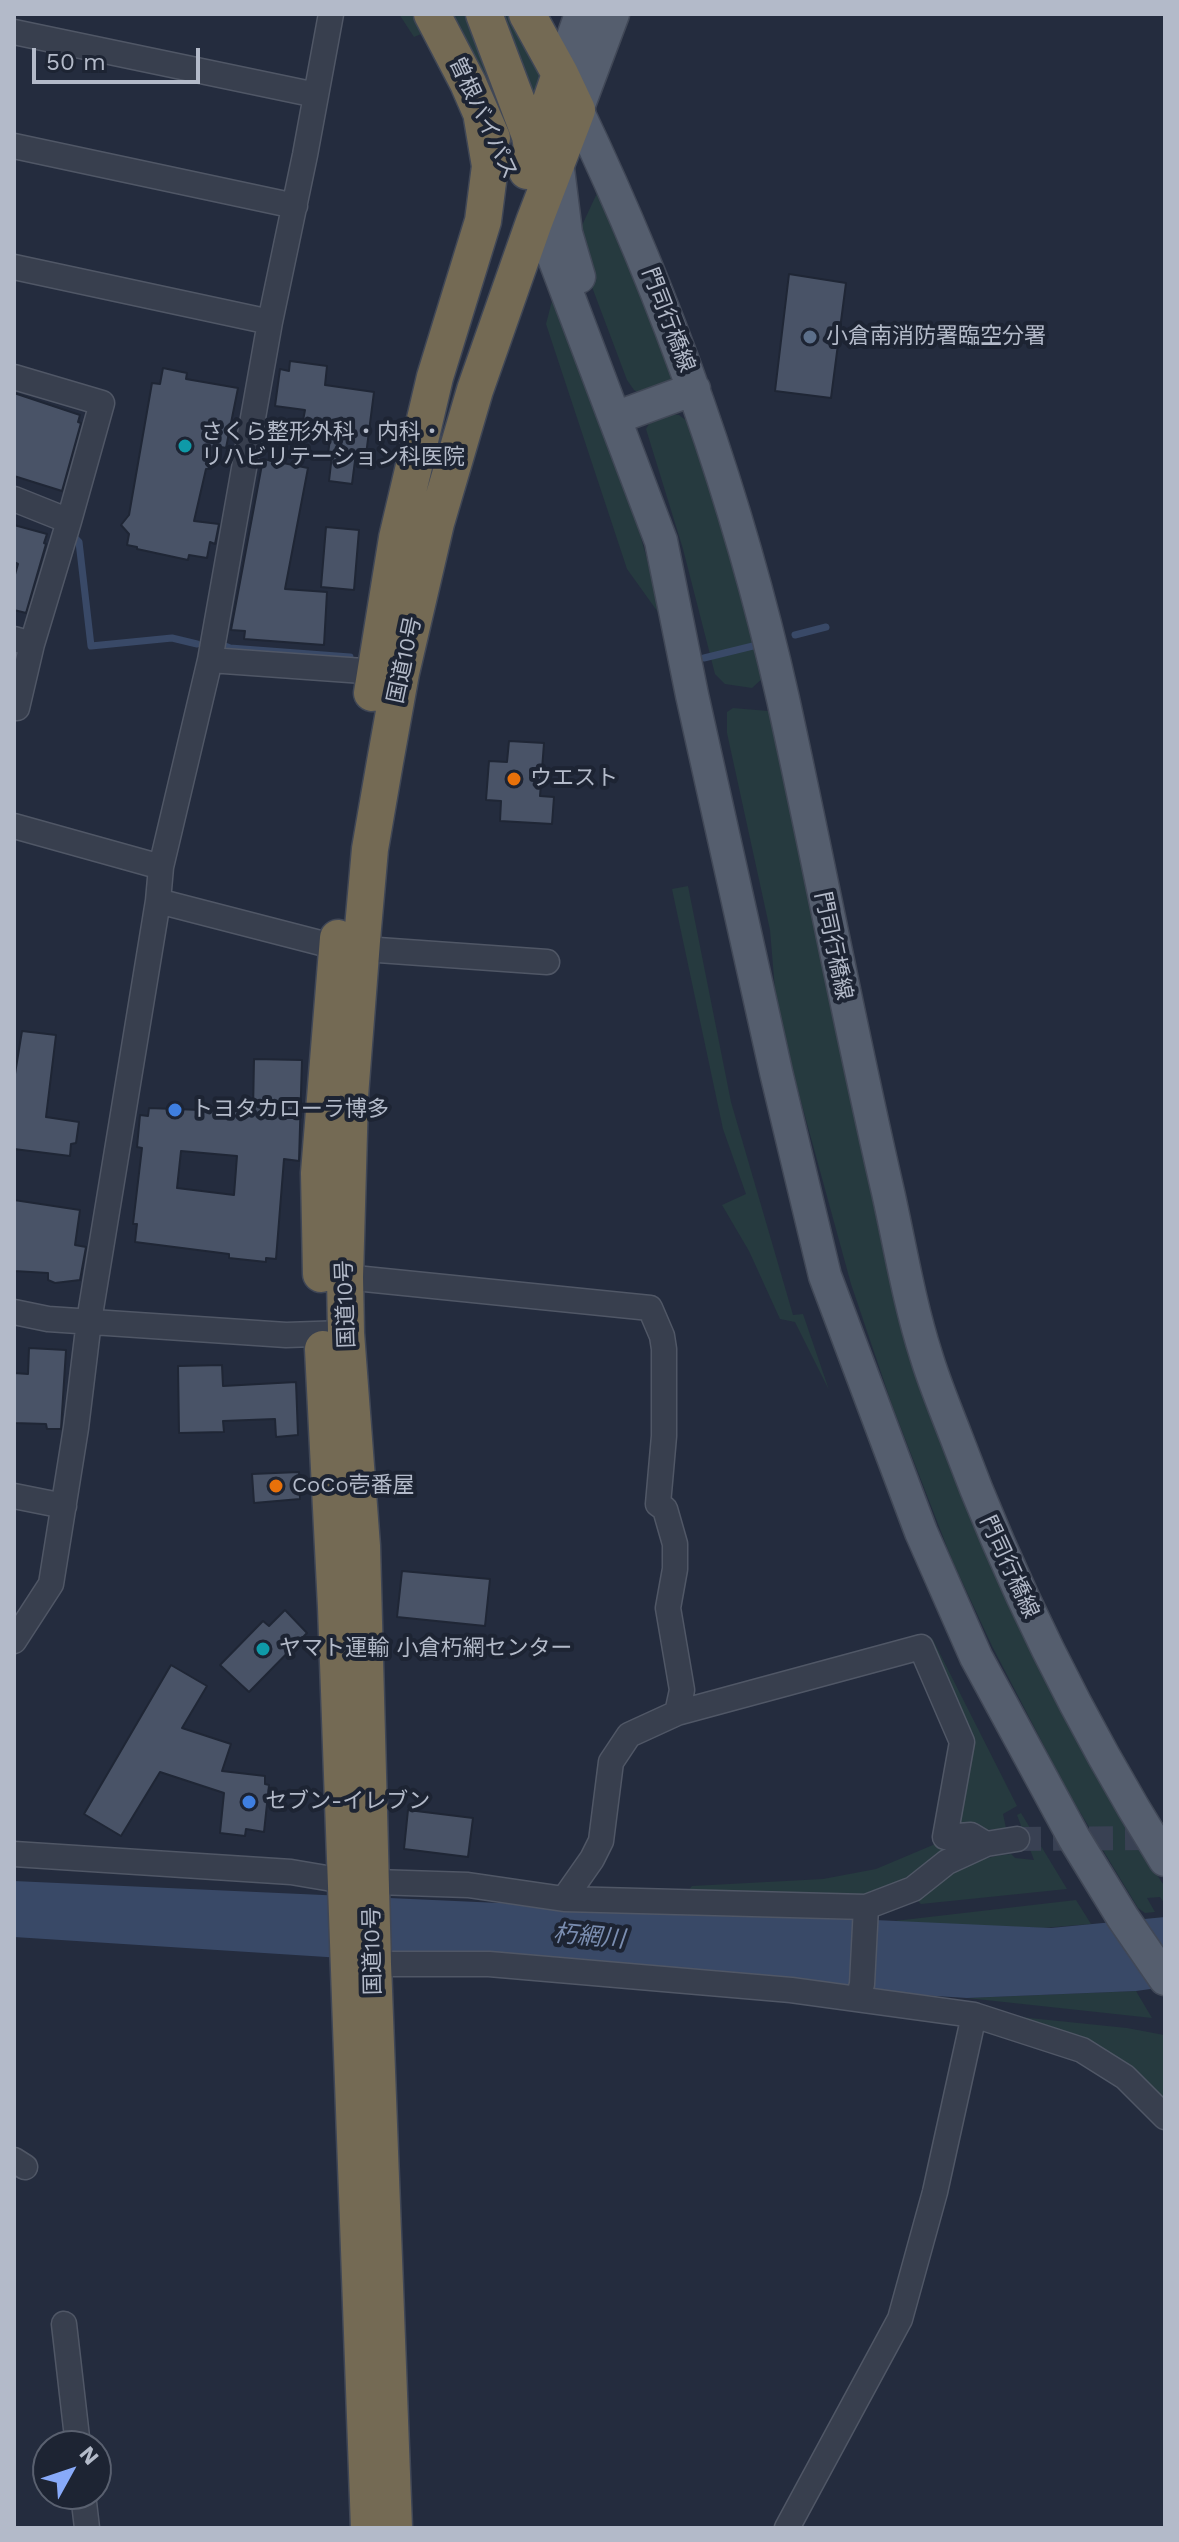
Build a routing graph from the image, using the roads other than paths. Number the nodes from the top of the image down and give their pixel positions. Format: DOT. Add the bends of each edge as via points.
graph roads {
  1 [pos="18,14"];
  2 [pos="331,14"];
  3 [pos="432,14"];
  4 [pos="484,14"];
  5 [pos="527,14"];
  6 [pos="581,14"];
  7 [pos="613,14"];
  8 [pos="14,30"];
  9 [pos="560,74"];
  10 [pos="316,95"];
  11 [pos="482,118"];
  12 [pos="14,146"];
  13 [pos="542,175"];
  14 [pos="295,206"];
  15 [pos="14,267"];
  16 [pos="270,322"];
  17 [pos="14,377"];
  18 [pos="694,389"];
  19 [pos="623,415"];
  20 [pos="14,499"];
  21 [pos="69,521"];
  22 [pos="384,634"];
  23 [pos="23,642"];
  24 [pos="210,660"];
  25 [pos="388,673"];
  26 [pos="17,708"];
  27 [pos="14,826"];
  28 [pos="161,867"];
  29 [pos="158,901"];
  30 [pos="349,948"];
  31 [pos="547,962"];
  32 [pos="345,1277"];
  33 [pos="14,1312"];
  34 [pos="89,1321"];
  35 [pos="334,1334"];
  36 [pos="14,1496"];
  37 [pos="64,1506"];
  38 [pos="14,1641"];
  39 [pos="677,1713"];
  40 [pos="1017,1839"];
  41 [pos="986,1844"];
  42 [pos="14,1854"];
  43 [pos="1165,1860"];
  44 [pos="358,1881"];
  45 [pos="564,1899"];
  46 [pos="865,1918"];
  47 [pos="361,1964"];
  48 [pos="1165,1979"];
  49 [pos="860,1992"];
  50 [pos="974,2015"];
  51 [pos="1165,2117"];
  52 [pos="64,2324"];
  53 [pos="76,2430"];
  54 [pos="369,2528"];
  55 [pos="394,2528"];
  56 [pos="787,2528"];
  1 -- 8 [label="street"];
  2 -- 10 [label="street"];
  3 -- 11 [label="highway, 曽根バイパス"];
  4 -- 13 [label="highway"];
  5 -- 9 [label="highway"];
  6 -- 9 [label="main road"];
  7 -- 13 [label="main road"];
  8 -- 10 [label="street"];
  9 -- 13 [label="highway"];
  10 -- 14 [label="street"];
  11 -- 13 [label="highway, 曽根バイパス"];
  11 -- 13 [label="highway" via="505,133"];
  11 -- 22 [label="highway, 国道10号" via="490,166 483,221 432,391 397,538"];
  12 -- 14 [label="street"];
  13 -- 18 [label="main road, 門司行橋線" via="599,157 637,239"];
  13 -- 19 [label="main road"];
  13 -- 19 [label="main road" via="560,201"];
  13 -- 22 [label="highway" via="439,434"];
  13 -- 25 [label="highway, 国道10号"];
  14 -- 16 [label="street"];
  15 -- 16 [label="street"];
  16 -- 24 [label="street"];
  17 -- 21 [label="street" via="102,403"];
  18 -- 19 [label="main road"];
  18 -- 43 [label="main road, 門司行橋線" via="767,632 925,1354 983,1509 1033,1619 1122,1792"];
  19 -- 48 [label="main road" via="661,541 825,1276 921,1532 976,1657 1074,1838"];
  20 -- 21 [label="street"];
  21 -- 23 [label="street"];
  22 -- 25 [label="highway, 国道10号"];
  23 -- 26 [label="street"];
  24 -- 25 [label="street"];
  24 -- 28 [label="street"];
  25 -- 30 [label="highway, 国道10号" via="370,849"];
  27 -- 28 [label="street"];
  28 -- 29 [label="street"];
  29 -- 30 [label="street"];
  29 -- 34 [label="street"];
  30 -- 31 [label="street"];
  30 -- 32 [label="highway, 国道10号"];
  30 -- 35 [label="highway, 国道10号" via="319,1173"];
  32 -- 35 [label="highway, 国道10号"];
  32 -- 39 [label="street" via="650,1308 664,1349 658,1504 665,1509 675,1544 668,1608 682,1690"];
  33 -- 34 [label="street"];
  34 -- 35 [label="street"];
  34 -- 37 [label="street"];
  35 -- 44 [label="highway, 国道10号" via="362,1546"];
  36 -- 37 [label="street"];
  37 -- 38 [label="street" via="51,1584"];
  39 -- 41 [label="street" via="921,1647 962,1742 945,1837 971,1835"];
  39 -- 45 [label="street" via="629,1735 611,1762 601,1841"];
  40 -- 41 [label="street"];
  41 -- 46 [label="street" via="947,1862"];
  42 -- 44 [label="street"];
  44 -- 45 [label="street" via="468,1885"];
  44 -- 47 [label="highway, 国道10号"];
  45 -- 46 [label="street"];
  46 -- 49 [label="street"];
  47 -- 49 [label="street" via="489,1964"];
  47 -- 54 [label="highway, 国道10号"];
  47 -- 55 [label="highway, 国道10号"];
  49 -- 50 [label="street"];
  50 -- 51 [label="street" via="1082,2050 1125,2077"];
  50 -- 56 [label="street" via="900,2319"];
  52 -- 53 [label="street"];
}
